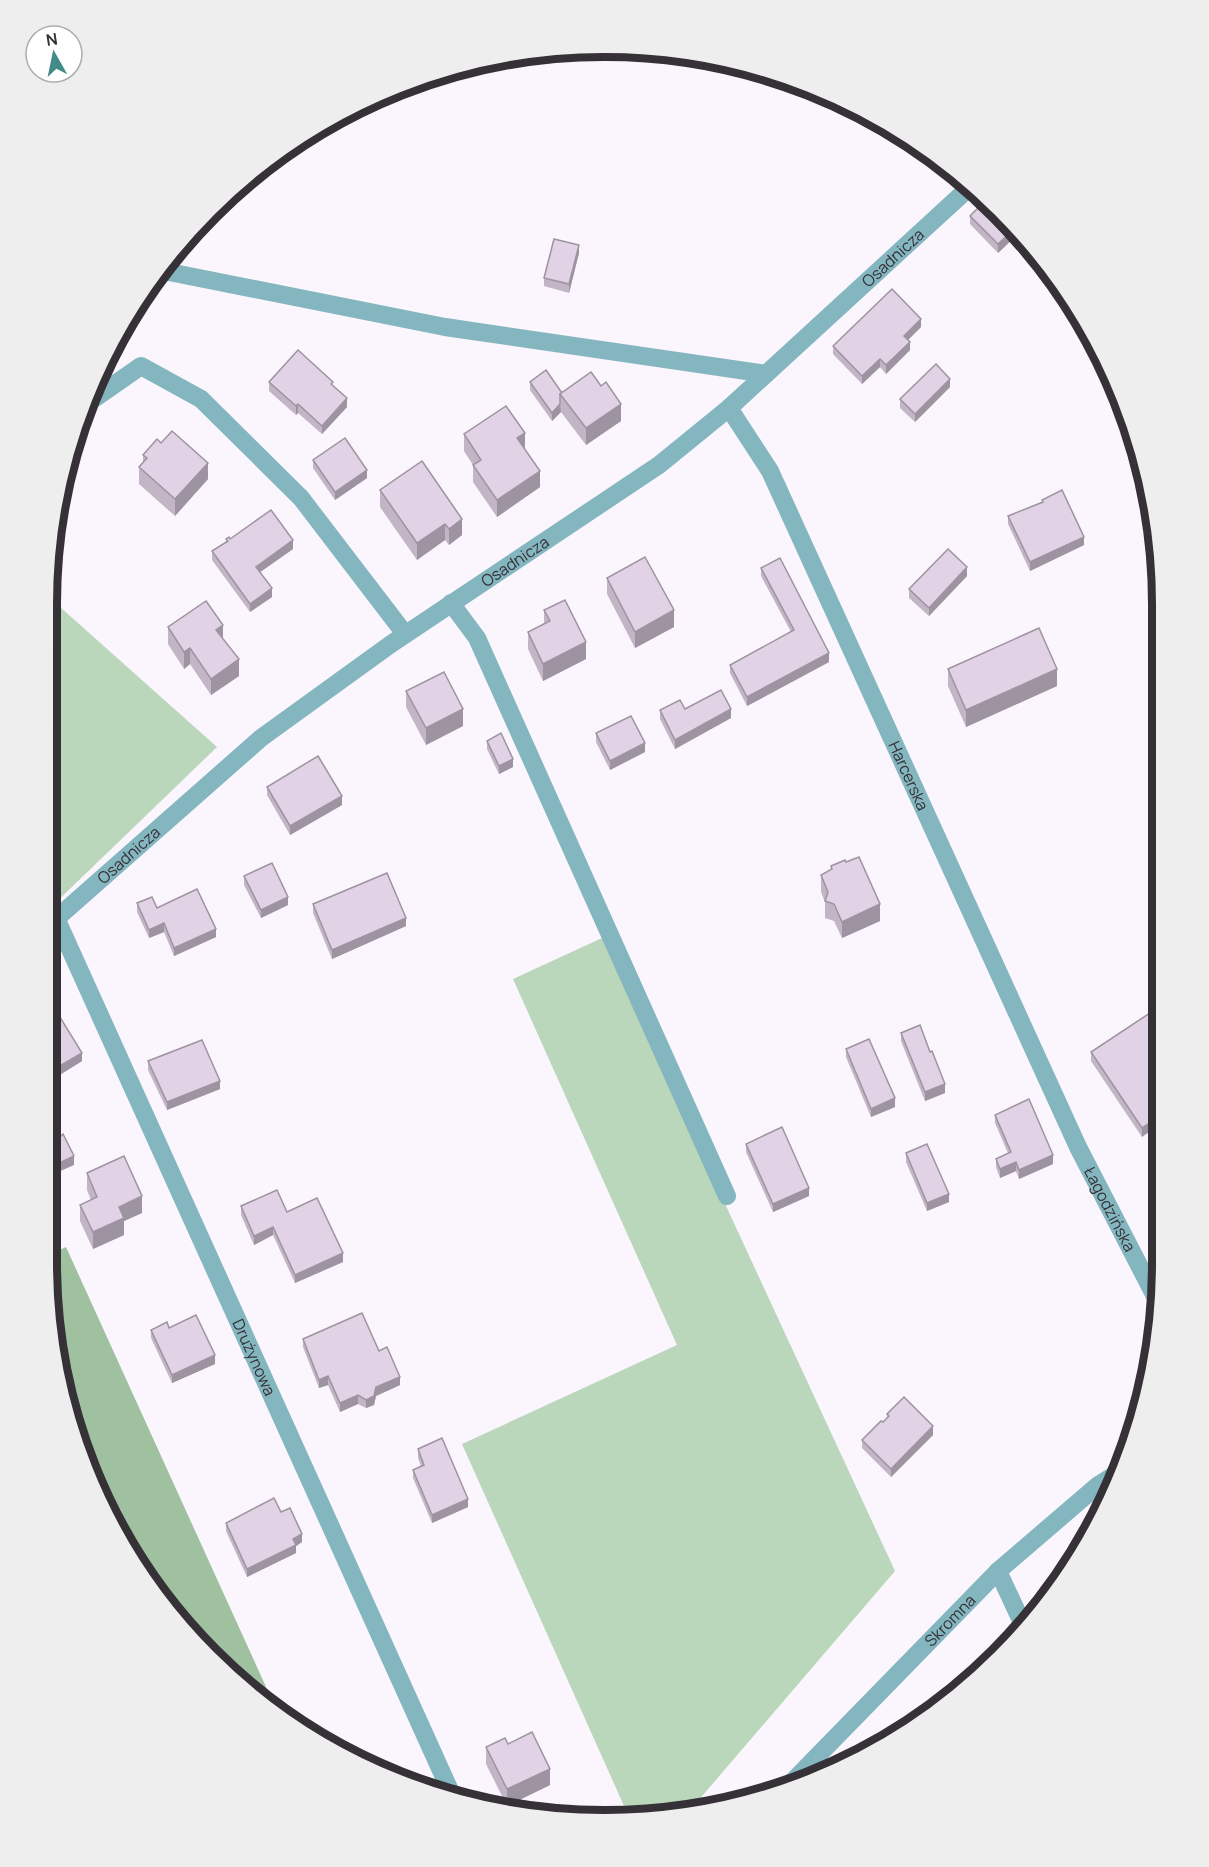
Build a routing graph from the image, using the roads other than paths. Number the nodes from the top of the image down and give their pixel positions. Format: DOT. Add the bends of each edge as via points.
graph roads {
  1 [pos="964,192"];
  2 [pos="169,272"];
  3 [pos="766,374"];
  4 [pos="99,395"];
  5 [pos="729,408"];
  6 [pos="451,603"];
  7 [pos="405,634"];
  8 [pos="57,917"];
  9 [pos="57,932"];
  10 [pos="1078,1147"];
  11 [pos="727,1196"];
  12 [pos="1151,1289"];
  13 [pos="1107,1480"];
  14 [pos="998,1571"];
  15 [pos="1020,1618"];
  16 [pos="801,1773"];
  17 [pos="448,1787"];
  1 -- 3 [label="street, Osadnicza"];
  2 -- 3 [label="street" via="445,327"];
  3 -- 5 [label="street, Osadnicza"];
  4 -- 7 [label="street" via="141,366 201,399 301,498"];
  5 -- 6 [label="street, Osadnicza" via="659,465"];
  5 -- 10 [label="street, Harcerska" via="770,471"];
  6 -- 7 [label="street, Osadnicza"];
  6 -- 11 [label="street" via="477,638"];
  7 -- 8 [label="street, Osadnicza" via="261,738"];
  9 -- 17 [label="street, Drużynowa"];
  10 -- 12 [label="street, Łagodzińska"];
  13 -- 14 [label="street, Skromna"];
  14 -- 15 [label="street"];
  14 -- 16 [label="street, Skromna"];
}
